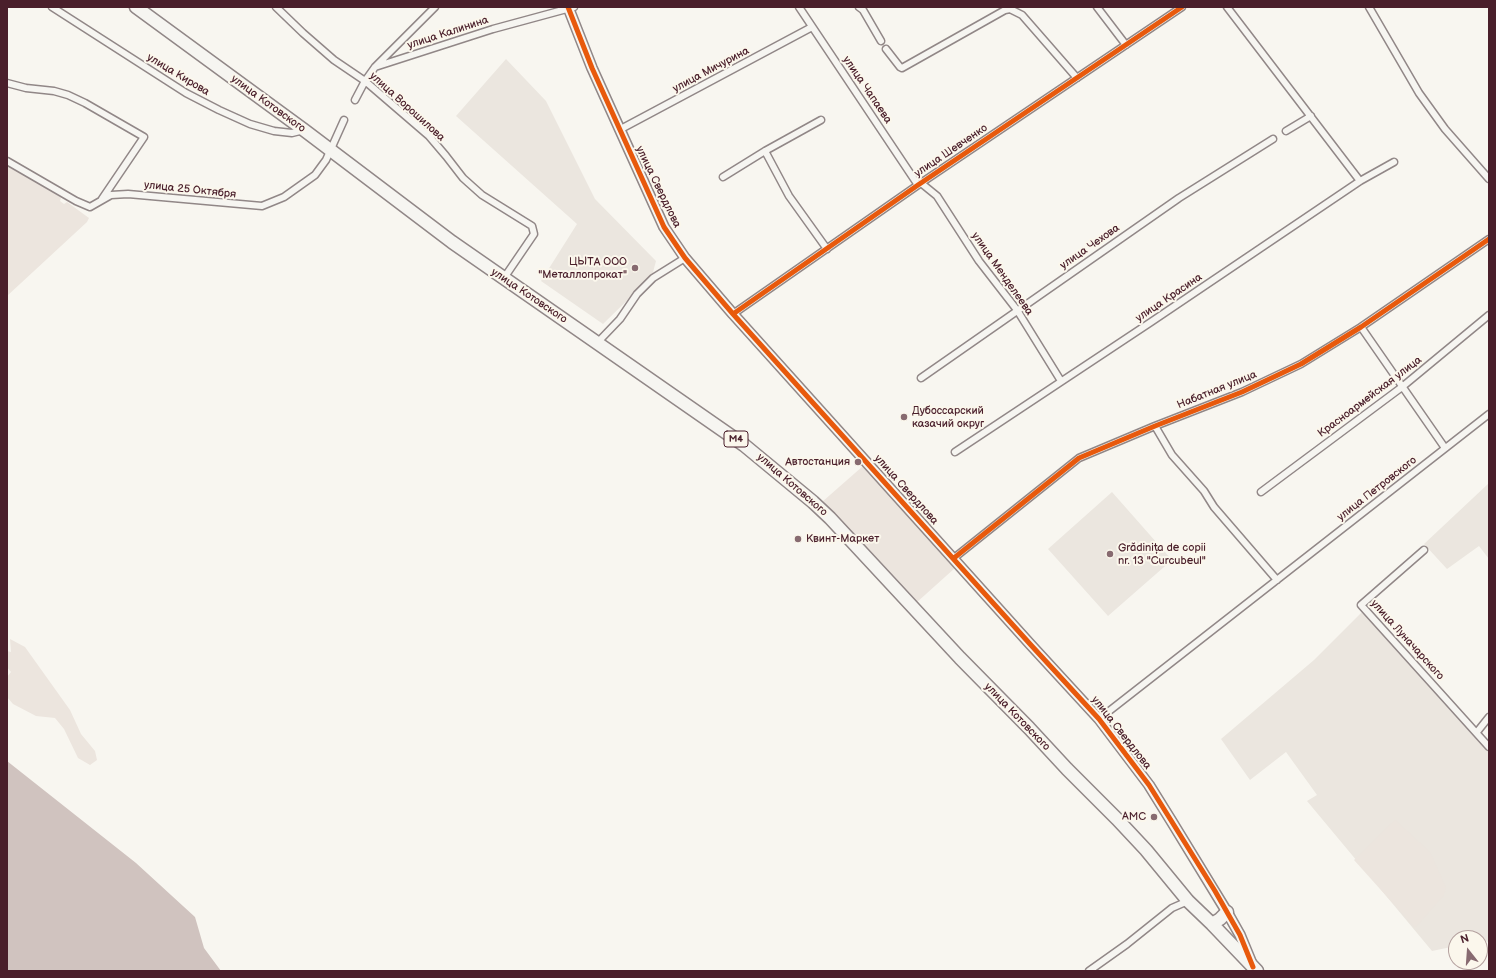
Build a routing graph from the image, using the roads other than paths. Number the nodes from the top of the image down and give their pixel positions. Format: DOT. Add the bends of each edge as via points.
graph roads {
  1 [pos="52,7"];
  2 [pos="136,7"];
  3 [pos="276,7"];
  4 [pos="435,7"];
  5 [pos="799,7"];
  6 [pos="1097,7"];
  7 [pos="1182,7"];
  8 [pos="1228,7"];
  9 [pos="1369,7"];
  10 [pos="570,8"];
  11 [pos="863,8"];
  12 [pos="812,27"];
  13 [pos="881,40"];
  14 [pos="1126,45"];
  15 [pos="886,49"];
  16 [pos="375,68"];
  17 [pos="1077,78"];
  18 [pos="364,81"];
  19 [pos="7,83"];
  20 [pos="355,100"];
  21 [pos="1311,116"];
  22 [pos="344,120"];
  23 [pos="821,120"];
  24 [pos="304,130"];
  25 [pos="619,130"];
  26 [pos="1286,131"];
  27 [pos="1273,139"];
  28 [pos="331,150"];
  29 [pos="765,151"];
  30 [pos="7,161"];
  31 [pos="1394,162"];
  32 [pos="723,177"];
  33 [pos="1489,178"];
  34 [pos="1360,181"];
  35 [pos="919,184"];
  36 [pos="102,199"];
  37 [pos="1489,239"];
  38 [pos="827,249"];
  39 [pos="685,258"];
  40 [pos="504,278"];
  41 [pos="1017,310"];
  42 [pos="733,314"];
  43 [pos="1489,315"];
  44 [pos="1361,327"];
  45 [pos="598,342"];
  46 [pos="921,378"];
  47 [pos="1062,381"];
  48 [pos="1402,387"];
  49 [pos="1489,414"];
  50 [pos="1155,426"];
  51 [pos="1445,448"];
  52 [pos="955,452"];
  53 [pos="1261,492"];
  54 [pos="1424,550"];
  55 [pos="954,558"];
  56 [pos="1277,580"];
  57 [pos="1489,717"];
  58 [pos="1099,719"];
  59 [pos="1476,732"];
  60 [pos="1489,747"];
  61 [pos="1188,902"];
  62 [pos="1228,912"];
  63 [pos="1212,924"];
  64 [pos="1255,969"];
  65 [pos="1089,971"];
  1 -- 24 [label="street, улица Кирова" via="186,93 219,110 250,124 274,131 292,133"];
  2 -- 24 [label="highway, улица Котовского / M4"];
  3 -- 18 [label="street, улица Ворошилова" via="334,60"];
  4 -- 16 [label="street"];
  5 -- 12 [label="street, улица Чапаева"];
  6 -- 14 [label="street"];
  7 -- 14 [label="street, улица Шевченко"];
  8 -- 21 [label="street"];
  9 -- 33 [label="street" via="1419,93 1445,128"];
  10 -- 16 [label="street, улица Калинина" via="493,29"];
  10 -- 25 [label="street, улица Свердлова"];
  11 -- 13 [label="street"];
  12 -- 25 [label="street, улица Мичурина"];
  12 -- 35 [label="street, улица Чапаева"];
  14 -- 17 [label="street, улица Шевченко"];
  15 -- 17 [label="street" via="900,67 906,66 1010,9 1022,15"];
  16 -- 18 [label="street"];
  17 -- 35 [label="street, улица Шевченко"];
  18 -- 20 [label="street"];
  18 -- 40 [label="street, улица Ворошилова" via="429,136 463,178 482,195 532,226 534,234"];
  19 -- 36 [label="street" via="68,95 144,137"];
  21 -- 26 [label="street"];
  21 -- 34 [label="street"];
  22 -- 28 [label="street, улица 25 Октября"];
  23 -- 29 [label="street"];
  24 -- 28 [label="highway, улица Котовского / M4"];
  25 -- 39 [label="street, улица Свердлова" via="664,227"];
  27 -- 41 [label="street, улица Чехова" via="1179,198"];
  28 -- 36 [label="street, улица 25 Октября" via="315,175 284,197 262,206 128,194 111,195"];
  28 -- 40 [label="highway, улица Котовского / M4"];
  29 -- 32 [label="street"];
  29 -- 38 [label="street" via="790,196"];
  30 -- 36 [label="street, улица 25 Октября" via="90,207"];
  31 -- 34 [label="street, улица Красина"];
  34 -- 47 [label="street, улица Красина"];
  35 -- 38 [label="street, улица Шевченко"];
  35 -- 41 [label="street, улица Менделеева" via="937,196 979,261"];
  37 -- 44 [label="street, Набатная улица"];
  38 -- 42 [label="street, улица Шевченко"];
  39 -- 42 [label="street, улица Свердлова"];
  39 -- 45 [label="street" via="648,283"];
  40 -- 45 [label="highway, улица Котовского / M4"];
  41 -- 46 [label="street, улица Чехова"];
  41 -- 47 [label="street, улица Менделеева"];
  42 -- 55 [label="street, улица Свердлова"];
  43 -- 48 [label="street, Красноармейская улица"];
  44 -- 48 [label="street"];
  44 -- 50 [label="street, Набатная улица" via="1281,374"];
  45 -- 61 [label="highway, улица Котовского / M4" via="744,445 824,512 960,658 1146,850"];
  47 -- 52 [label="street, улица Красина"];
  48 -- 51 [label="street"];
  48 -- 53 [label="street, Красноармейская улица"];
  49 -- 51 [label="street, улица Петровского"];
  50 -- 55 [label="street, Набатная улица" via="1079,458"];
  50 -- 56 [label="street" via="1172,455"];
  51 -- 56 [label="street, улица Петровского"];
  54 -- 59 [label="street, улица Луначарского" via="1361,605"];
  55 -- 58 [label="street, улица Свердлова"];
  56 -- 58 [label="street, улица Петровского"];
  57 -- 59 [label="street"];
  58 -- 62 [label="street, улица Свердлова" via="1149,785"];
  59 -- 60 [label="street, улица Луначарского"];
  61 -- 63 [label="highway, улица Котовского / M4"];
  61 -- 65 [label="street" via="1172,908"];
  62 -- 63 [label="highway"];
  62 -- 64 [label="street, улица Свердлова"];
  63 -- 64 [label="highway, улица Котовского / M4"];
}
